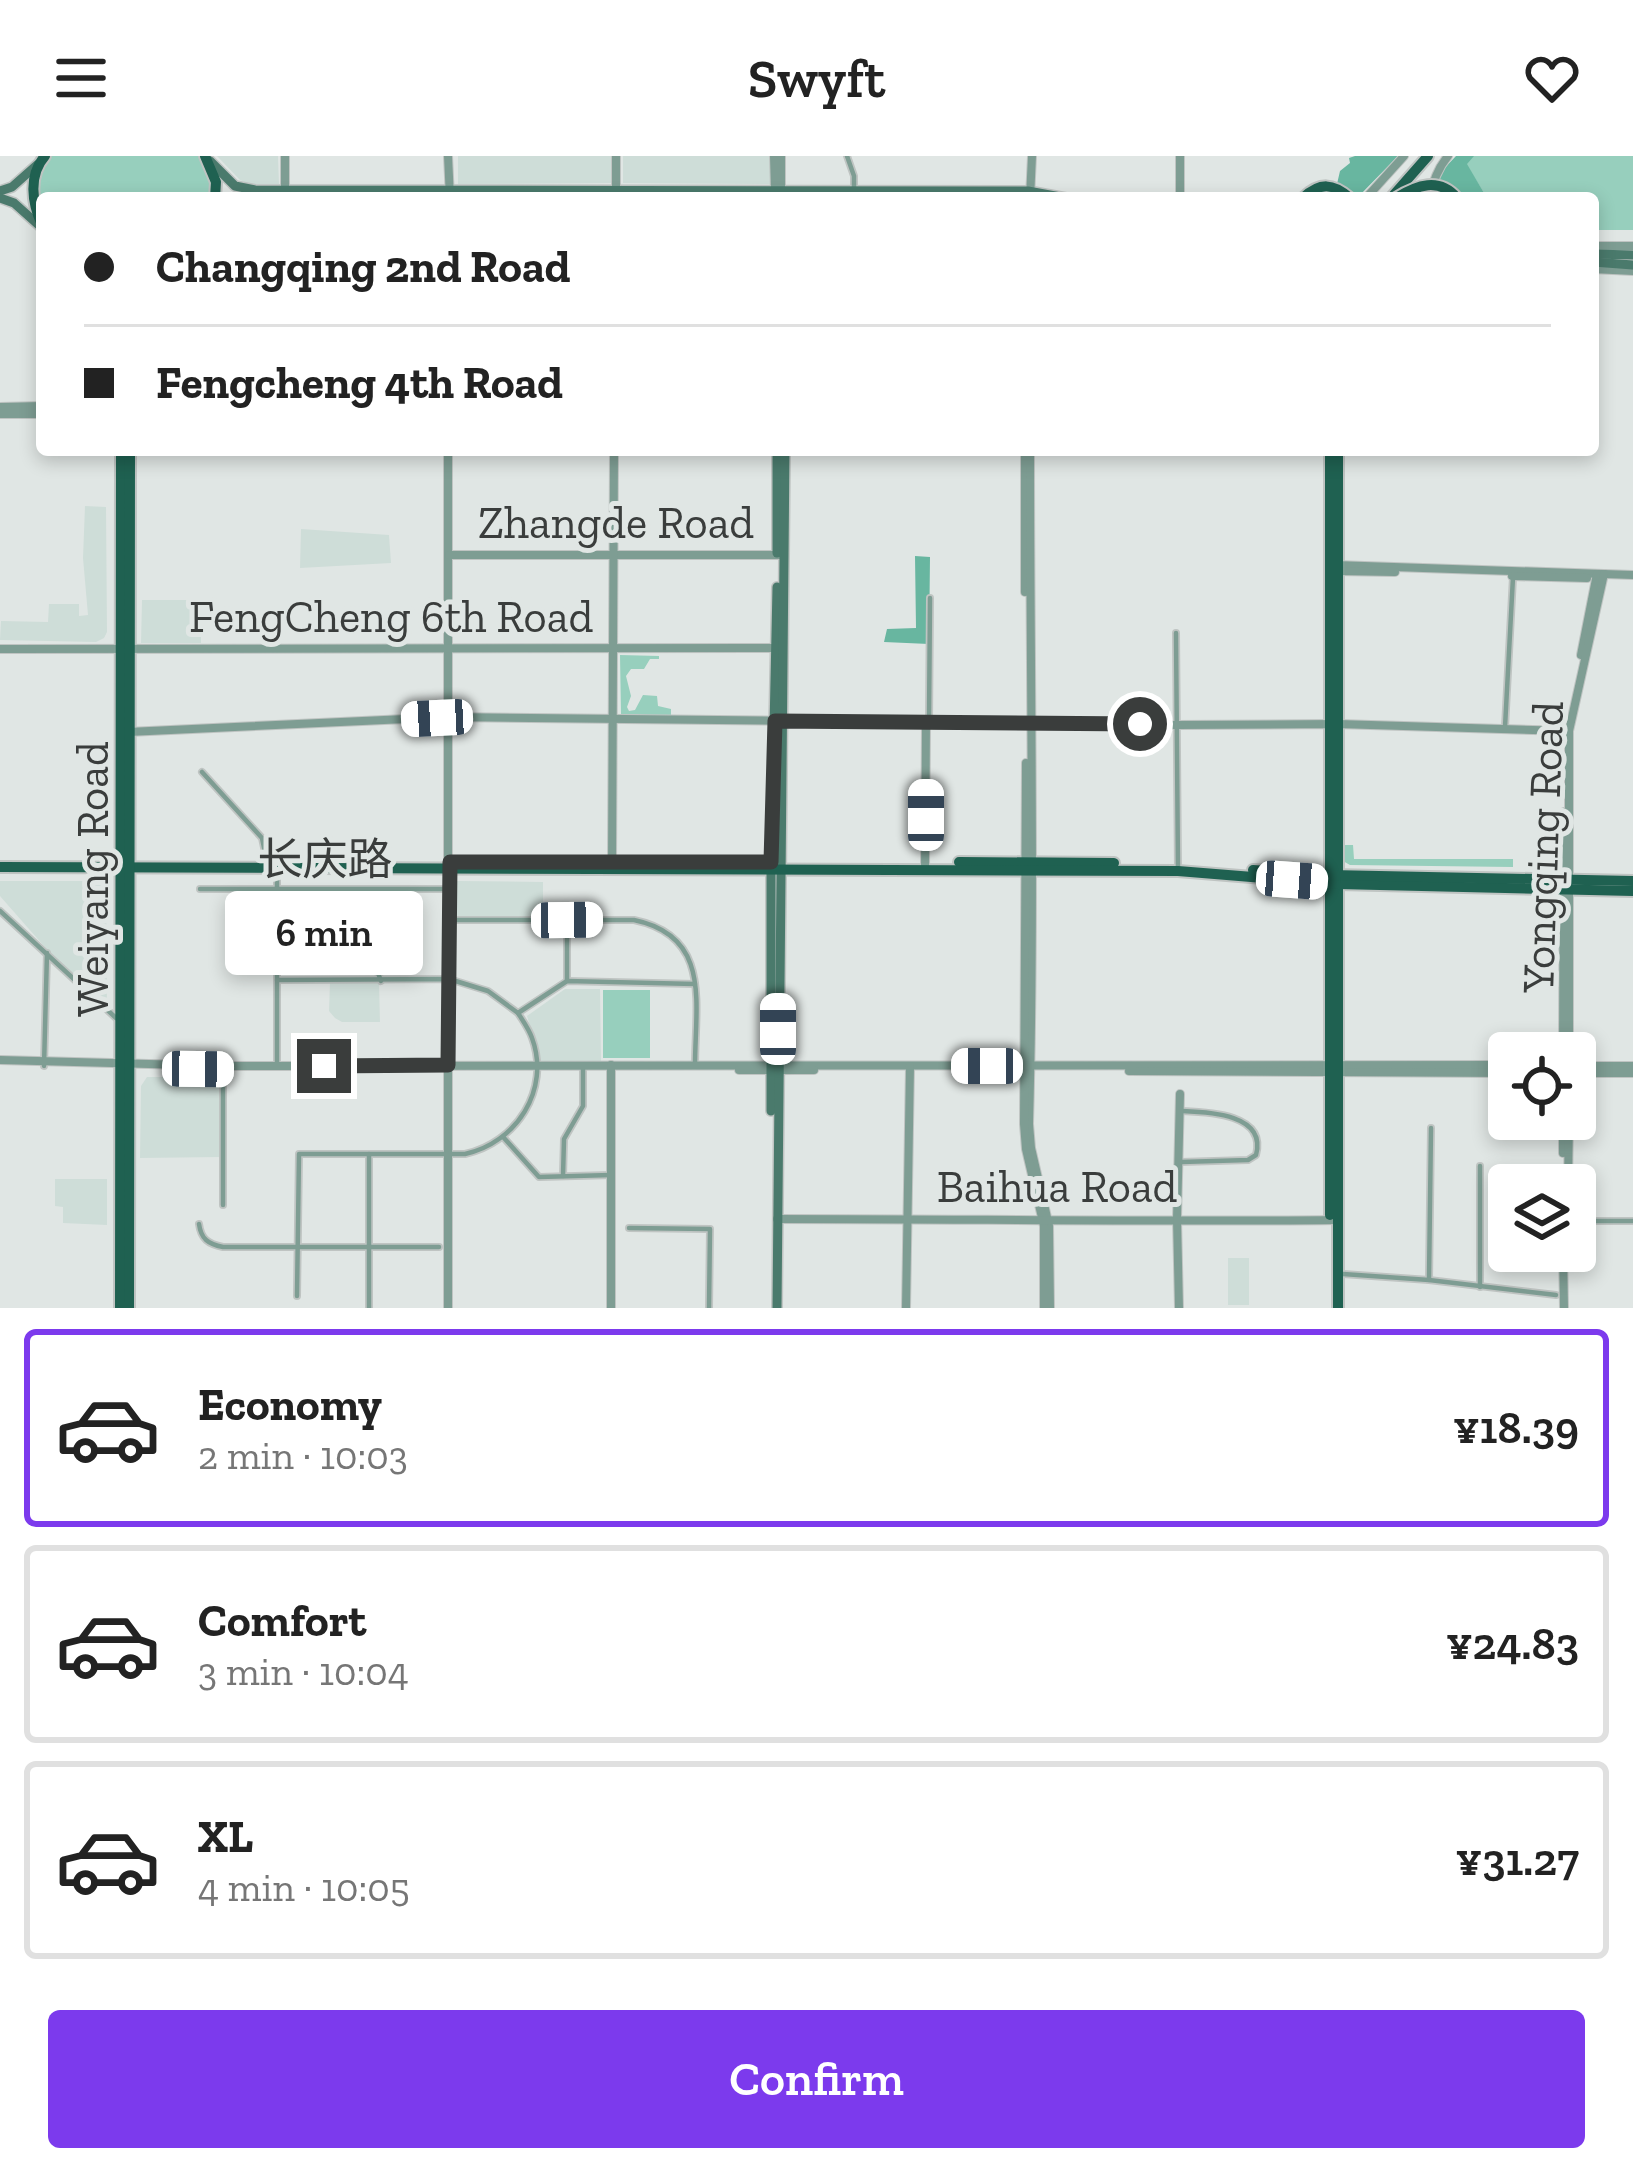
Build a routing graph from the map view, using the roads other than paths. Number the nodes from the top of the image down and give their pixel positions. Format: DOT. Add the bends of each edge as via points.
graph roads {
  1 [pos="285,156"];
  2 [pos="450,156"];
  3 [pos="616,156"];
  4 [pos="778,156"];
  5 [pos="847,156"];
  6 [pos="1030,156"];
  7 [pos="1180,156"];
  8 [pos="1404,156"];
  9 [pos="1424,156"];
  10 [pos="1448,156"];
  11 [pos="205,157"];
  12 [pos="42,160"];
  13 [pos="1436,178"];
  14 [pos="215,192"];
  15 [pos="274,192"];
  16 [pos="284,192"];
  17 [pos="450,192"];
  18 [pos="616,192"];
  19 [pos="779,192"];
  20 [pos="854,192"];
  21 [pos="1030,192"];
  22 [pos="1180,192"];
  23 [pos="1313,192"];
  24 [pos="1343,192"];
  25 [pos="1382,192"];
  26 [pos="1384,192"];
  27 [pos="1396,192"];
  28 [pos="1426,192"];
  29 [pos="1433,192"];
  30 [pos="1450,192"];
  31 [pos="0,194"];
  32 [pos="36,213"];
  33 [pos="36,222"];
  34 [pos="1633,246"];
  35 [pos="1633,255"];
  36 [pos="1599,256"];
  37 [pos="1599,260"];
  38 [pos="1609,262"];
  39 [pos="1633,268"];
  40 [pos="0,410"];
  41 [pos="36,410"];
  42 [pos="125,456"];
  43 [pos="448,456"];
  44 [pos="614,456"];
  45 [pos="781,456"];
  46 [pos="1028,456"];
  47 [pos="1334,456"];
  48 [pos="448,555"];
  49 [pos="614,555"];
  50 [pos="780,555"];
  51 [pos="1334,568"];
  52 [pos="1514,573"];
  53 [pos="1601,576"];
  54 [pos="1633,577"];
  55 [pos="931,598"];
  56 [pos="1176,632"];
  57 [pos="124,648"];
  58 [pos="779,648"];
  59 [pos="0,649"];
  60 [pos="614,649"];
  61 [pos="449,650"];
  62 [pos="449,717"];
  63 [pos="614,719"];
  64 [pos="779,721"];
  65 [pos="928,722"];
  66 [pos="1028,722"];
  67 [pos="1177,725"];
  68 [pos="1334,725"];
  69 [pos="1504,729"];
  70 [pos="1567,731"];
  71 [pos="128,732"];
  72 [pos="202,772"];
  73 [pos="0,865"];
  74 [pos="124,865"];
  75 [pos="272,865"];
  76 [pos="450,865"];
  77 [pos="612,865"];
  78 [pos="774,865"];
  79 [pos="1030,865"];
  80 [pos="925,866"];
  81 [pos="1178,868"];
  82 [pos="1334,879"];
  83 [pos="1633,881"];
  84 [pos="1566,885"];
  85 [pos="200,889"];
  86 [pos="277,889"];
  87 [pos="449,889"];
  88 [pos="1633,892"];
  89 [pos="0,911"];
  90 [pos="449,920"];
  91 [pos="567,920"];
  92 [pos="277,928"];
  93 [pos="47,952"];
  94 [pos="277,980"];
  95 [pos="448,980"];
  96 [pos="380,981"];
  97 [pos="567,981"];
  98 [pos="695,984"];
  99 [pos="518,1013"];
  100 [pos="120,1022"];
  101 [pos="1566,1032"];
  102 [pos="0,1062"];
  103 [pos="44,1063"];
  104 [pos="124,1066"];
  105 [pos="448,1066"];
  106 [pos="695,1066"];
  107 [pos="537,1067"];
  108 [pos="611,1067"];
  109 [pos="774,1067"];
  110 [pos="1028,1067"];
  111 [pos="223,1068"];
  112 [pos="278,1068"];
  113 [pos="910,1068"];
  114 [pos="1334,1068"];
  115 [pos="583,1069"];
  116 [pos="1488,1069"];
  117 [pos="1596,1070"];
  118 [pos="1633,1070"];
  119 [pos="1180,1094"];
  120 [pos="1180,1111"];
  121 [pos="1431,1128"];
  122 [pos="504,1138"];
  123 [pos="369,1154"];
  124 [pos="448,1154"];
  125 [pos="1180,1162"];
  126 [pos="1480,1166"];
  127 [pos="611,1175"];
  128 [pos="563,1176"];
  129 [pos="224,1205"];
  130 [pos="777,1219"];
  131 [pos="906,1219"];
  132 [pos="1177,1219"];
  133 [pos="1334,1220"];
  134 [pos="1596,1221"];
  135 [pos="1633,1221"];
  136 [pos="1046,1222"];
  137 [pos="199,1224"];
  138 [pos="629,1228"];
  139 [pos="440,1246"];
  140 [pos="298,1247"];
  141 [pos="370,1247"];
  142 [pos="1566,1272"];
  143 [pos="1337,1274"];
  144 [pos="1429,1280"];
  145 [pos="1480,1287"];
  146 [pos="1556,1295"];
  147 [pos="297,1296"];
  148 [pos="120,1308"];
  149 [pos="129,1308"];
  150 [pos="369,1308"];
  151 [pos="448,1308"];
  152 [pos="611,1308"];
  153 [pos="709,1308"];
  154 [pos="774,1308"];
  155 [pos="906,1308"];
  156 [pos="1047,1308"];
  157 [pos="1179,1308"];
  158 [pos="1334,1308"];
  159 [pos="1566,1308"];
  1 -- 16 [label="street"];
  2 -- 17 [label="street"];
  3 -- 18 [label="street"];
  4 -- 19 [label="street"];
  5 -- 20 [label="street"];
  6 -- 21 [label="street"];
  7 -- 22 [label="street"];
  8 -- 25 [label="street"];
  9 -- 26 [label="main road"];
  10 -- 13 [label="street"];
  11 -- 14 [label="main road"];
  11 -- 15 [label="main road" via="235,186"];
  12 -- 31 [label="main road"];
  12 -- 32 [label="main road"];
  13 -- 28 [label="street"];
  13 -- 29 [label="street"];
  23 -- 24 [label="main road"];
  27 -- 30 [label="main road, bridge" via="1427,184"];
  31 -- 33 [label="main road"];
  34 -- 36 [label="street"];
  35 -- 38 [label="main road"];
  37 -- 38 [label="main road"];
  38 -- 39 [label="main road"];
  40 -- 41 [label="street"];
  42 -- 57 [label="main road, Weiyang Road"];
  43 -- 48 [label="street"];
  44 -- 49 [label="street"];
  45 -- 50 [label="main road"];
  46 -- 66 [label="street"];
  47 -- 51 [label="main road"];
  48 -- 49 [label="street, Zhangde Road"];
  48 -- 61 [label="street"];
  49 -- 50 [label="street, Zhangde Road"];
  49 -- 60 [label="street"];
  50 -- 58 [label="main road"];
  51 -- 52 [label="street"];
  51 -- 68 [label="main road"];
  52 -- 53 [label="street"];
  52 -- 69 [label="street"];
  53 -- 54 [label="street"];
  53 -- 70 [label="street, Yongqing Road"];
  55 -- 65 [label="street"];
  56 -- 67 [label="street"];
  57 -- 59 [label="street, FengCheng 6th Road"];
  57 -- 61 [label="street, FengCheng 6th Road"];
  57 -- 71 [label="main road, Weiyang Road"];
  57 -- 74 [label="main road, Weiyang Road"];
  58 -- 60 [label="street, FengCheng 6th Road"];
  58 -- 64 [label="main road"];
  60 -- 61 [label="street, FengCheng 6th Road"];
  60 -- 63 [label="street"];
  61 -- 62 [label="street"];
  62 -- 63 [label="street"];
  62 -- 71 [label="street"];
  62 -- 76 [label="street"];
  63 -- 64 [label="street"];
  63 -- 77 [label="street"];
  64 -- 65 [label="street"];
  64 -- 78 [label="main road"];
  65 -- 66 [label="street"];
  65 -- 80 [label="street"];
  66 -- 67 [label="street"];
  66 -- 79 [label="street"];
  67 -- 68 [label="street"];
  67 -- 81 [label="street"];
  68 -- 69 [label="street"];
  68 -- 82 [label="main road"];
  69 -- 70 [label="street"];
  70 -- 84 [label="street, Yongqing Road"];
  71 -- 74 [label="main road, Weiyang Road"];
  72 -- 75 [label="street" via="262,838"];
  73 -- 74 [label="main road"];
  74 -- 75 [label="main road"];
  74 -- 100 [label="main road, Weiyang Road"];
  74 -- 104 [label="main road, Weiyang Road"];
  75 -- 76 [label="main road"];
  75 -- 86 [label="street"];
  76 -- 77 [label="main road"];
  76 -- 87 [label="street"];
  77 -- 78 [label="main road"];
  78 -- 80 [label="main road"];
  78 -- 109 [label="main road"];
  79 -- 80 [label="main road"];
  79 -- 81 [label="main road"];
  79 -- 110 [label="street"];
  81 -- 82 [label="main road"];
  82 -- 84 [label="main road"];
  82 -- 114 [label="main road"];
  83 -- 84 [label="main road"];
  84 -- 88 [label="main road"];
  84 -- 101 [label="street, Yongqing Road"];
  85 -- 86 [label="street, 长庆路"];
  86 -- 87 [label="street, 长庆路"];
  86 -- 92 [label="street"];
  87 -- 90 [label="street"];
  89 -- 93 [label="street"];
  90 -- 91 [label="street"];
  90 -- 95 [label="street"];
  91 -- 97 [label="street"];
  91 -- 98 [label="street" via="662,928 691,958"];
  92 -- 94 [label="street"];
  92 -- 96 [label="street" via="358,928"];
  93 -- 100 [label="street"];
  93 -- 103 [label="street"];
  94 -- 96 [label="street"];
  94 -- 112 [label="street"];
  95 -- 96 [label="street"];
  95 -- 99 [label="street" via="488,991"];
  95 -- 105 [label="street"];
  97 -- 98 [label="street"];
  97 -- 99 [label="street"];
  98 -- 106 [label="street"];
  99 -- 107 [label="street"];
  100 -- 104 [label="main road, Weiyang Road"];
  102 -- 103 [label="street"];
  103 -- 104 [label="street"];
  104 -- 111 [label="street"];
  104 -- 148 [label="main road, Weiyang Road"];
  104 -- 149 [label="main road, Weiyang Road"];
  105 -- 107 [label="street"];
  105 -- 112 [label="street"];
  105 -- 124 [label="street"];
  106 -- 108 [label="street"];
  106 -- 109 [label="street"];
  107 -- 108 [label="street"];
  107 -- 115 [label="street"];
  107 -- 122 [label="street" via="532,1098"];
  108 -- 109 [label="street"];
  108 -- 115 [label="street"];
  108 -- 127 [label="street"];
  109 -- 113 [label="street"];
  109 -- 130 [label="main road"];
  109 -- 154 [label="main road"];
  110 -- 113 [label="street"];
  110 -- 114 [label="street"];
  110 -- 136 [label="street" via="1026,1149"];
  111 -- 112 [label="street"];
  111 -- 129 [label="street"];
  113 -- 131 [label="street"];
  114 -- 116 [label="street"];
  114 -- 133 [label="main road"];
  115 -- 128 [label="street" via="583,1106 564,1139"];
  117 -- 118 [label="street"];
  119 -- 120 [label="street"];
  120 -- 125 [label="street"];
  120 -- 125 [label="street" via="1233,1117 1259,1144 1248,1160"];
  121 -- 144 [label="street"];
  122 -- 124 [label="street"];
  122 -- 128 [label="street" via="539,1177"];
  123 -- 124 [label="street"];
  123 -- 140 [label="street" via="299,1154"];
  123 -- 141 [label="street"];
  124 -- 151 [label="street"];
  125 -- 132 [label="street"];
  126 -- 145 [label="street"];
  127 -- 128 [label="street"];
  127 -- 152 [label="street"];
  130 -- 131 [label="street, Baihua Road"];
  130 -- 154 [label="main road"];
  131 -- 136 [label="street, Baihua Road"];
  131 -- 155 [label="street"];
  132 -- 133 [label="street, Baihua Road"];
  132 -- 136 [label="street, Baihua Road"];
  132 -- 157 [label="street"];
  133 -- 143 [label="main road"];
  133 -- 158 [label="main road"];
  134 -- 135 [label="street"];
  136 -- 156 [label="street"];
  137 -- 140 [label="street" via="212,1245"];
  138 -- 153 [label="street" via="710,1228"];
  139 -- 141 [label="street"];
  140 -- 141 [label="street"];
  140 -- 147 [label="street"];
  141 -- 150 [label="street"];
  142 -- 159 [label="street"];
  143 -- 144 [label="street"];
  143 -- 158 [label="main road"];
  144 -- 145 [label="street"];
  145 -- 146 [label="street"];
}
